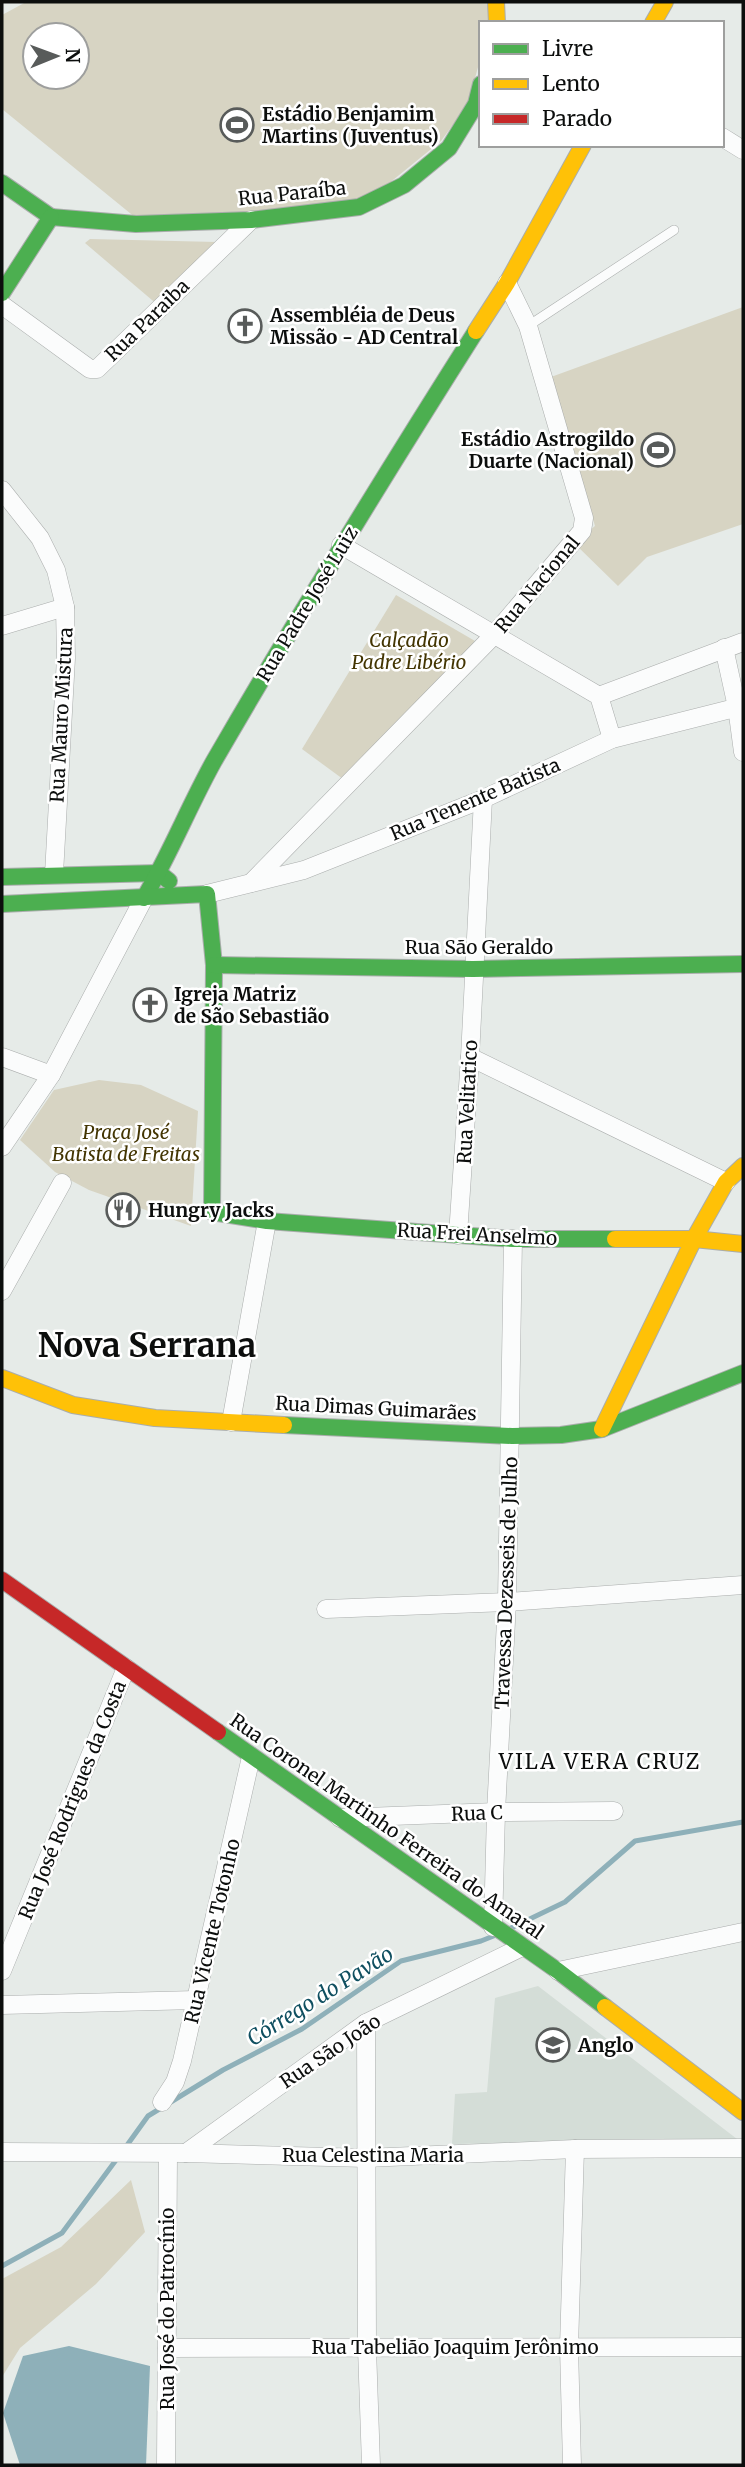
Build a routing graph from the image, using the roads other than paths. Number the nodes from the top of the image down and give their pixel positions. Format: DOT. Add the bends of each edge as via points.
graph roads {
  1 [pos="665,2"];
  2 [pos="654,21"];
  3 [pos="479,91"];
  4 [pos="724,138"];
  5 [pos="582,147"];
  6 [pos="743,150"];
  7 [pos="2,183"];
  8 [pos="51,217"];
  9 [pos="251,220"];
  10 [pos="674,230"];
  11 [pos="507,283"];
  12 [pos="2,293"];
  13 [pos="2,304"];
  14 [pos="528,326"];
  15 [pos="2,490"];
  16 [pos="341,545"];
  17 [pos="65,607"];
  18 [pos="2,626"];
  19 [pos="493,636"];
  20 [pos="743,642"];
  21 [pos="724,648"];
  22 [pos="599,696"];
  23 [pos="740,707"];
  24 [pos="612,739"];
  25 [pos="743,752"];
  26 [pos="483,799"];
  27 [pos="159,873"];
  28 [pos="54,874"];
  29 [pos="2,877"];
  30 [pos="251,883"];
  31 [pos="207,894"];
  32 [pos="185,895"];
  33 [pos="144,898"];
  34 [pos="2,904"];
  35 [pos="743,964"];
  36 [pos="214,965"];
  37 [pos="473,969"];
  38 [pos="2,1057"];
  39 [pos="470,1057"];
  40 [pos="51,1074"];
  41 [pos="2,1147"];
  42 [pos="743,1166"];
  43 [pos="726,1182"];
  44 [pos="62,1183"];
  45 [pos="267,1221"];
  46 [pos="458,1235"];
  47 [pos="513,1239"];
  48 [pos="694,1239"];
  49 [pos="743,1244"];
  50 [pos="2,1292"];
  51 [pos="743,1373"];
  52 [pos="2,1378"];
  53 [pos="231,1422"];
  54 [pos="602,1429"];
  55 [pos="512,1436"];
  56 [pos="2,1580"];
  57 [pos="743,1585"];
  58 [pos="507,1602"];
  59 [pos="326,1609"];
  60 [pos="126,1668"];
  61 [pos="251,1757"];
  62 [pos="614,1811"];
  63 [pos="496,1812"];
  64 [pos="340,1818"];
  65 [pos="494,1928"];
  66 [pos="743,1931"];
  67 [pos="521,1947"];
  68 [pos="2,1971"];
  69 [pos="558,1971"];
  70 [pos="196,2000"];
  71 [pos="2,2005"];
  72 [pos="366,2023"];
  73 [pos="162,2102"];
  74 [pos="743,2112"];
  75 [pos="743,2148"];
  76 [pos="575,2149"];
  77 [pos="2,2152"];
  78 [pos="186,2153"];
  79 [pos="167,2154"];
  80 [pos="366,2158"];
  81 [pos="569,2347"];
  82 [pos="743,2347"];
  83 [pos="167,2348"];
  84 [pos="367,2348"];
  85 [pos="166,2465"];
  86 [pos="371,2465"];
  87 [pos="572,2465"];
  1 -- 2 [label="street"];
  3 -- 9 [label="street, Rua Paraíba" via="449,148 404,185 359,207"];
  4 -- 6 [label="street"];
  5 -- 11 [label="street, Rua Padre José Luiz"];
  7 -- 8 [label="street"];
  8 -- 9 [label="street, Rua Paraíba" via="136,224"];
  8 -- 12 [label="street"];
  9 -- 13 [label="street, Rua Paraiba" via="97,369 90,369"];
  10 -- 14 [label="lane"];
  11 -- 14 [label="street, Rua Nacional"];
  11 -- 16 [label="street, Rua Padre José Luiz"];
  14 -- 19 [label="street, Rua Nacional" via="584,525"];
  15 -- 17 [label="street, Rua Mauro Mistura" via="40,538 56,570"];
  16 -- 19 [label="street"];
  16 -- 27 [label="street, Rua Padre José Luiz" via="212,765"];
  17 -- 18 [label="street"];
  17 -- 28 [label="street, Rua Mauro Mistura"];
  19 -- 22 [label="street"];
  19 -- 30 [label="street, Rua Nacional"];
  20 -- 21 [label="street"];
  21 -- 22 [label="street"];
  21 -- 23 [label="street"];
  22 -- 24 [label="street"];
  23 -- 24 [label="street, Rua Tenente Batista"];
  23 -- 25 [label="street"];
  24 -- 26 [label="street, Rua Tenente Batista"];
  26 -- 30 [label="street, Rua Tenente Batista" via="304,870"];
  26 -- 37 [label="street, Rua Velitatico"];
  27 -- 28 [label="street"];
  27 -- 32 [label="street"];
  27 -- 33 [label="street, Rua Padre José Luiz"];
  28 -- 29 [label="street"];
  30 -- 31 [label="street, Rua Tenente Batista"];
  31 -- 32 [label="street"];
  31 -- 36 [label="street"];
  32 -- 33 [label="street"];
  33 -- 34 [label="street"];
  33 -- 40 [label="street, Rua Padre José Luiz"];
  35 -- 37 [label="street, Rua São Geraldo"];
  36 -- 37 [label="street, Rua São Geraldo"];
  36 -- 45 [label="street, Rua Frei Anselmo" via="212,1212"];
  37 -- 39 [label="street, Rua Velitatico"];
  38 -- 40 [label="street"];
  39 -- 43 [label="street"];
  39 -- 46 [label="street, Rua Velitatico"];
  40 -- 41 [label="street, Rua Padre José Luiz"];
  42 -- 43 [label="street"];
  43 -- 48 [label="street"];
  44 -- 50 [label="street"];
  45 -- 46 [label="street, Rua Frei Anselmo"];
  45 -- 53 [label="street"];
  46 -- 47 [label="street, Rua Frei Anselmo"];
  47 -- 48 [label="street, Rua Frei Anselmo"];
  47 -- 55 [label="street, Travessa Dezesseis de Julho"];
  48 -- 49 [label="street, Rua Frei Anselmo"];
  48 -- 54 [label="street"];
  51 -- 54 [label="street, Rua Dimas Guimarães"];
  52 -- 53 [label="street, Rua Dimas Guimarães" via="73,1405 155,1418"];
  53 -- 55 [label="street, Rua Dimas Guimarães"];
  54 -- 55 [label="street, Rua Dimas Guimarães" via="561,1436"];
  55 -- 58 [label="street, Travessa Dezesseis de Julho"];
  56 -- 60 [label="street, Rua Coronel Martinho Ferreira do Amaral"];
  57 -- 58 [label="street"];
  58 -- 59 [label="street"];
  58 -- 63 [label="street, Travessa Dezesseis de Julho"];
  60 -- 61 [label="street, Rua Coronel Martinho Ferreira do Amaral"];
  60 -- 68 [label="street, Rua José Rodrigues da Costa"];
  61 -- 64 [label="street, Rua Coronel Martinho Ferreira do Amaral"];
  61 -- 70 [label="street, Rua Vicente Totonho"];
  62 -- 63 [label="street, Rua C"];
  63 -- 64 [label="street, Rua C"];
  63 -- 65 [label="street, Travessa Dezesseis de Julho"];
  64 -- 65 [label="street, Rua Coronel Martinho Ferreira do Amaral"];
  65 -- 67 [label="street, Rua Coronel Martinho Ferreira do Amaral"];
  66 -- 69 [label="street"];
  67 -- 69 [label="street, Rua Coronel Martinho Ferreira do Amaral"];
  67 -- 72 [label="street, Rua São João"];
  69 -- 74 [label="street, Rua Coronel Martinho Ferreira do Amaral"];
  70 -- 71 [label="street"];
  70 -- 73 [label="street, Rua Vicente Totonho" via="183,2061"];
  72 -- 78 [label="street, Rua São João"];
  72 -- 80 [label="street"];
  75 -- 76 [label="street, Rua Celestina Maria"];
  76 -- 80 [label="street, Rua Celestina Maria"];
  76 -- 81 [label="street"];
  77 -- 79 [label="street, Rua Celestina Maria"];
  78 -- 79 [label="street, Rua Celestina Maria"];
  78 -- 80 [label="street, Rua Celestina Maria"];
  79 -- 83 [label="street, Rua José do Patrocínio"];
  80 -- 84 [label="street"];
  81 -- 82 [label="street, Rua Tabelião Joaquim Jerônimo"];
  81 -- 84 [label="street, Rua Tabelião Joaquim Jerônimo"];
  81 -- 87 [label="street"];
  83 -- 84 [label="street, Rua Tabelião Joaquim Jerônimo"];
  83 -- 85 [label="street, Rua José do Patrocínio"];
  84 -- 86 [label="street"];
}
